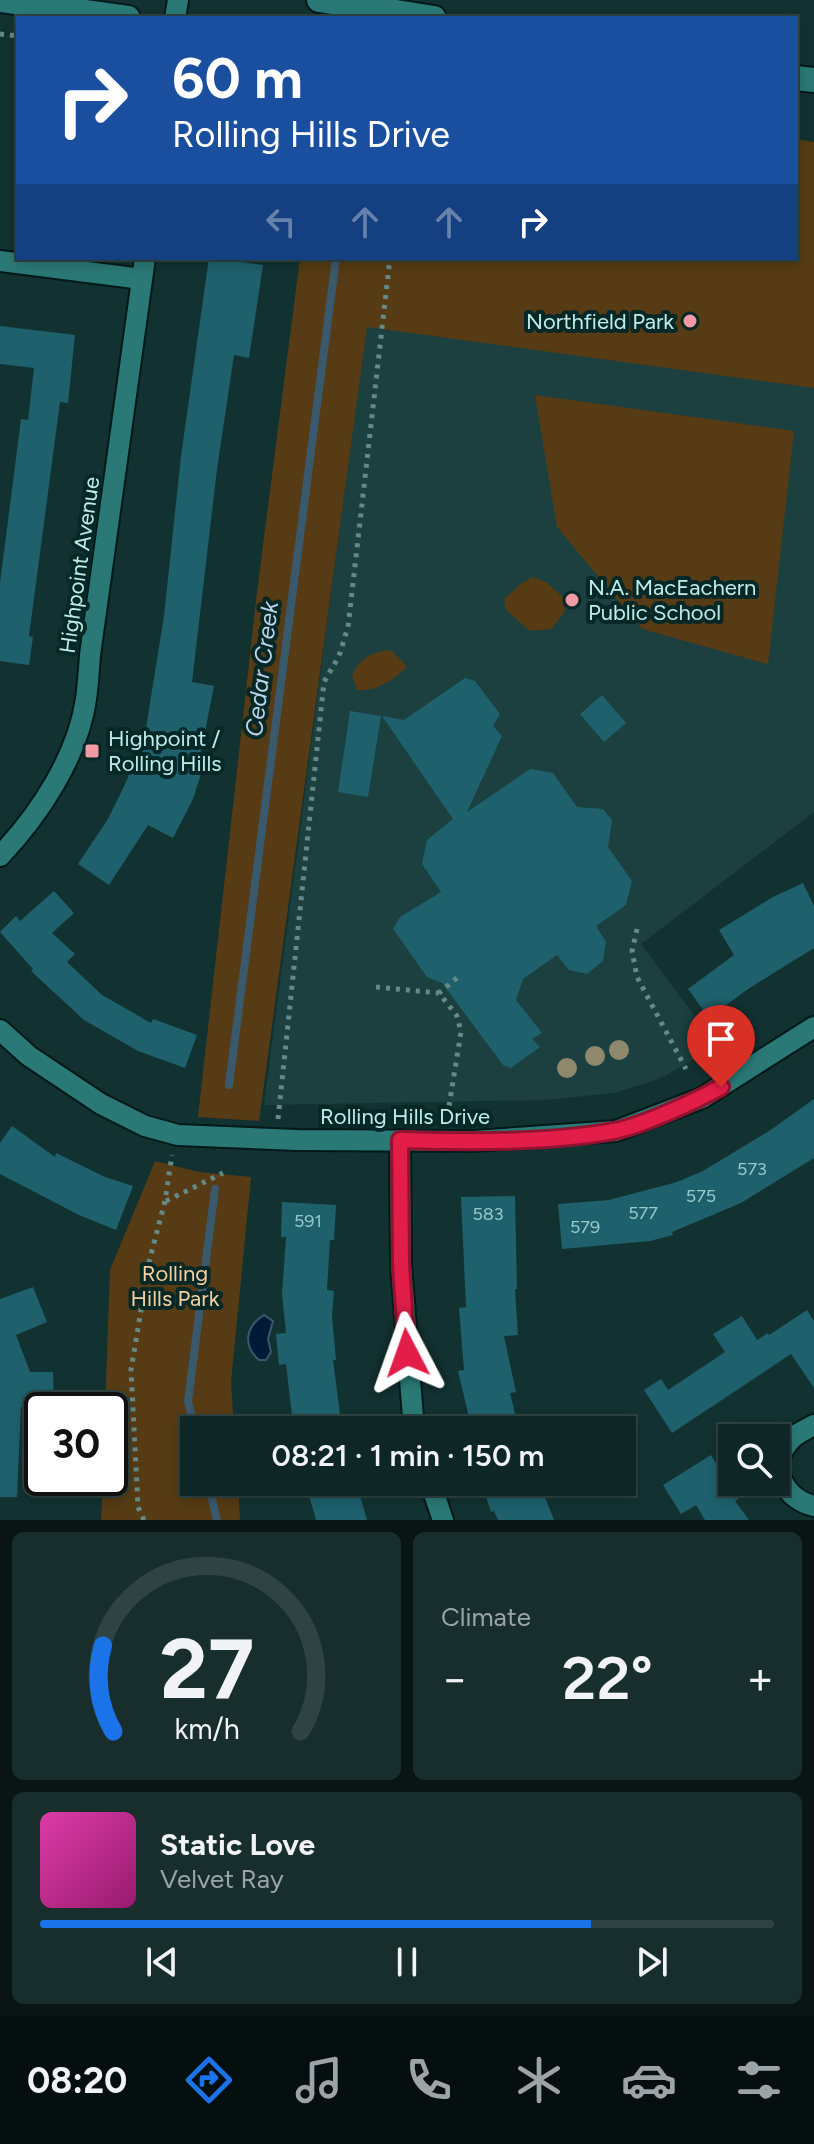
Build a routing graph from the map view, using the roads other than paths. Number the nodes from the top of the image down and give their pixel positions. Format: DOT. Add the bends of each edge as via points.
graph roads {
  1 [pos="1,0"];
  2 [pos="319,0"];
  3 [pos="114,16"];
  4 [pos="421,16"];
  5 [pos="0,261"];
  6 [pos="144,268"];
  7 [pos="0,856"];
  8 [pos="814,1027"];
  9 [pos="0,1030"];
  10 [pos="400,1140"];
  11 [pos="413,1416"];
  12 [pos="814,1425"];
  13 [pos="435,1496"];
  14 [pos="814,1506"];
  15 [pos="443,1520"];
  1 -- 3 [label="main road"];
  2 -- 4 [label="main road"];
  5 -- 6 [label="street"];
  6 -- 7 [label="street, Highpoint Avenue" via="86,701 57,778"];
  8 -- 10 [label="street, Rolling Hills Drive" via="702,1098 616,1131 474,1141"];
  9 -- 10 [label="street, Rolling Hills Drive" via="101,1104 145,1126 178,1135"];
  10 -- 11 [label="street" via="401,1265"];
  12 -- 14 [label="street" via="789,1442 779,1470 787,1490 801,1504"];
  13 -- 15 [label="street"];
}
